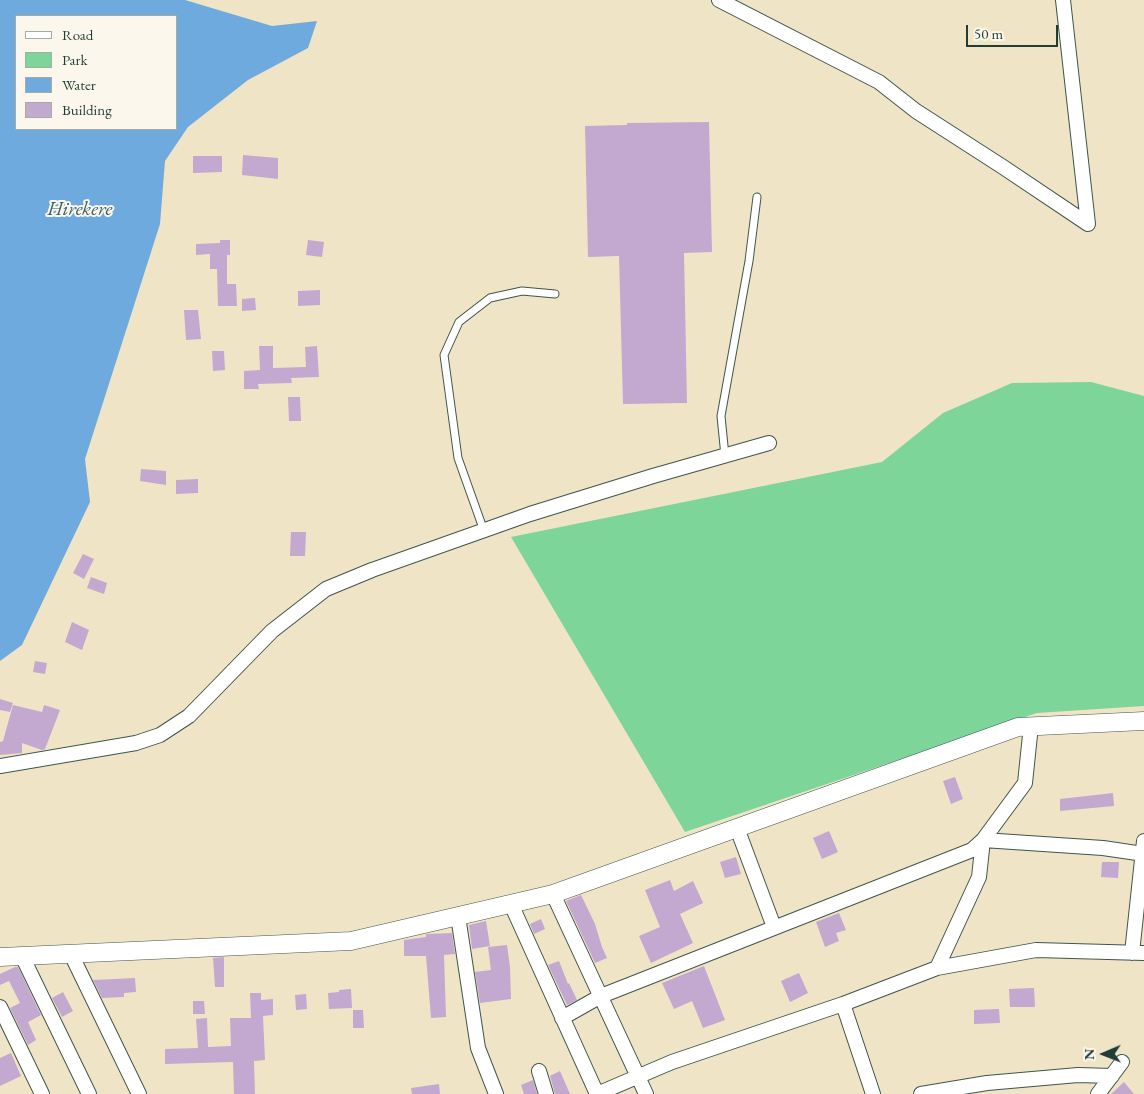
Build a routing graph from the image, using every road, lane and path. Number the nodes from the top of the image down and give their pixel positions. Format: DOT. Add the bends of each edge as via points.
graph roads {
  1 [pos="719,0"];
  2 [pos="1063,0"];
  3 [pos="756,197"];
  4 [pos="555,294"];
  5 [pos="769,443"];
  6 [pos="725,456"];
  7 [pos="484,531"];
  8 [pos="1144,721"];
  9 [pos="1029,727"];
  10 [pos="0,766"];
  11 [pos="737,828"];
  12 [pos="983,840"];
  13 [pos="1144,850"];
  14 [pos="554,894"];
  15 [pos="511,904"];
  16 [pos="458,916"];
  17 [pos="774,927"];
  18 [pos="1138,953"];
  19 [pos="71,954"];
  20 [pos="22,956"];
  21 [pos="0,957"];
  22 [pos="937,968"];
  23 [pos="601,996"];
  24 [pos="843,1004"];
  25 [pos="0,1007"];
  26 [pos="562,1018"];
  27 [pos="1122,1062"];
  28 [pos="539,1071"];
  29 [pos="638,1076"];
  30 [pos="1112,1076"];
  31 [pos="42,1094"];
  32 [pos="89,1094"];
  33 [pos="139,1094"];
  34 [pos="496,1094"];
  35 [pos="546,1094"];
  36 [pos="597,1094"];
  37 [pos="646,1094"];
  38 [pos="872,1094"];
  39 [pos="921,1094"];
  40 [pos="1098,1094"];
  1 -- 2 [label="street" via="879,82 916,111 1088,224"];
  3 -- 6 [label="lane" via="749,261 721,416"];
  4 -- 7 [label="lane" via="522,291 490,298 459,322 444,355 458,458"];
  5 -- 6 [label="street"];
  6 -- 7 [label="street"];
  7 -- 10 [label="street" via="372,570 326,590 272,631 190,716 160,735 136,743"];
  8 -- 9 [label="street"];
  9 -- 11 [label="street" via="1018,727 983,739"];
  9 -- 12 [label="street" via="1025,783"];
  11 -- 14 [label="street"];
  11 -- 17 [label="street"];
  12 -- 13 [label="street"];
  12 -- 17 [label="street" via="972,850"];
  12 -- 22 [label="street" via="979,877"];
  13 -- 18 [label="street"];
  14 -- 15 [label="street"];
  14 -- 23 [label="street"];
  15 -- 16 [label="street"];
  15 -- 26 [label="street"];
  16 -- 19 [label="street" via="351,941"];
  16 -- 34 [label="street" via="478,1048"];
  17 -- 23 [label="street"];
  18 -- 22 [label="street" via="1036,950"];
  19 -- 20 [label="street"];
  19 -- 33 [label="street"];
  20 -- 21 [label="street"];
  20 -- 32 [label="street"];
  22 -- 24 [label="street"];
  23 -- 26 [label="street"];
  23 -- 29 [label="street"];
  24 -- 29 [label="street"];
  24 -- 38 [label="street"];
  25 -- 31 [label="street"];
  26 -- 36 [label="street"];
  27 -- 30 [label="street"];
  28 -- 35 [label="street"];
  29 -- 36 [label="street"];
  29 -- 37 [label="street"];
  30 -- 39 [label="street" via="1078,1075"];
  30 -- 40 [label="street"];
}
